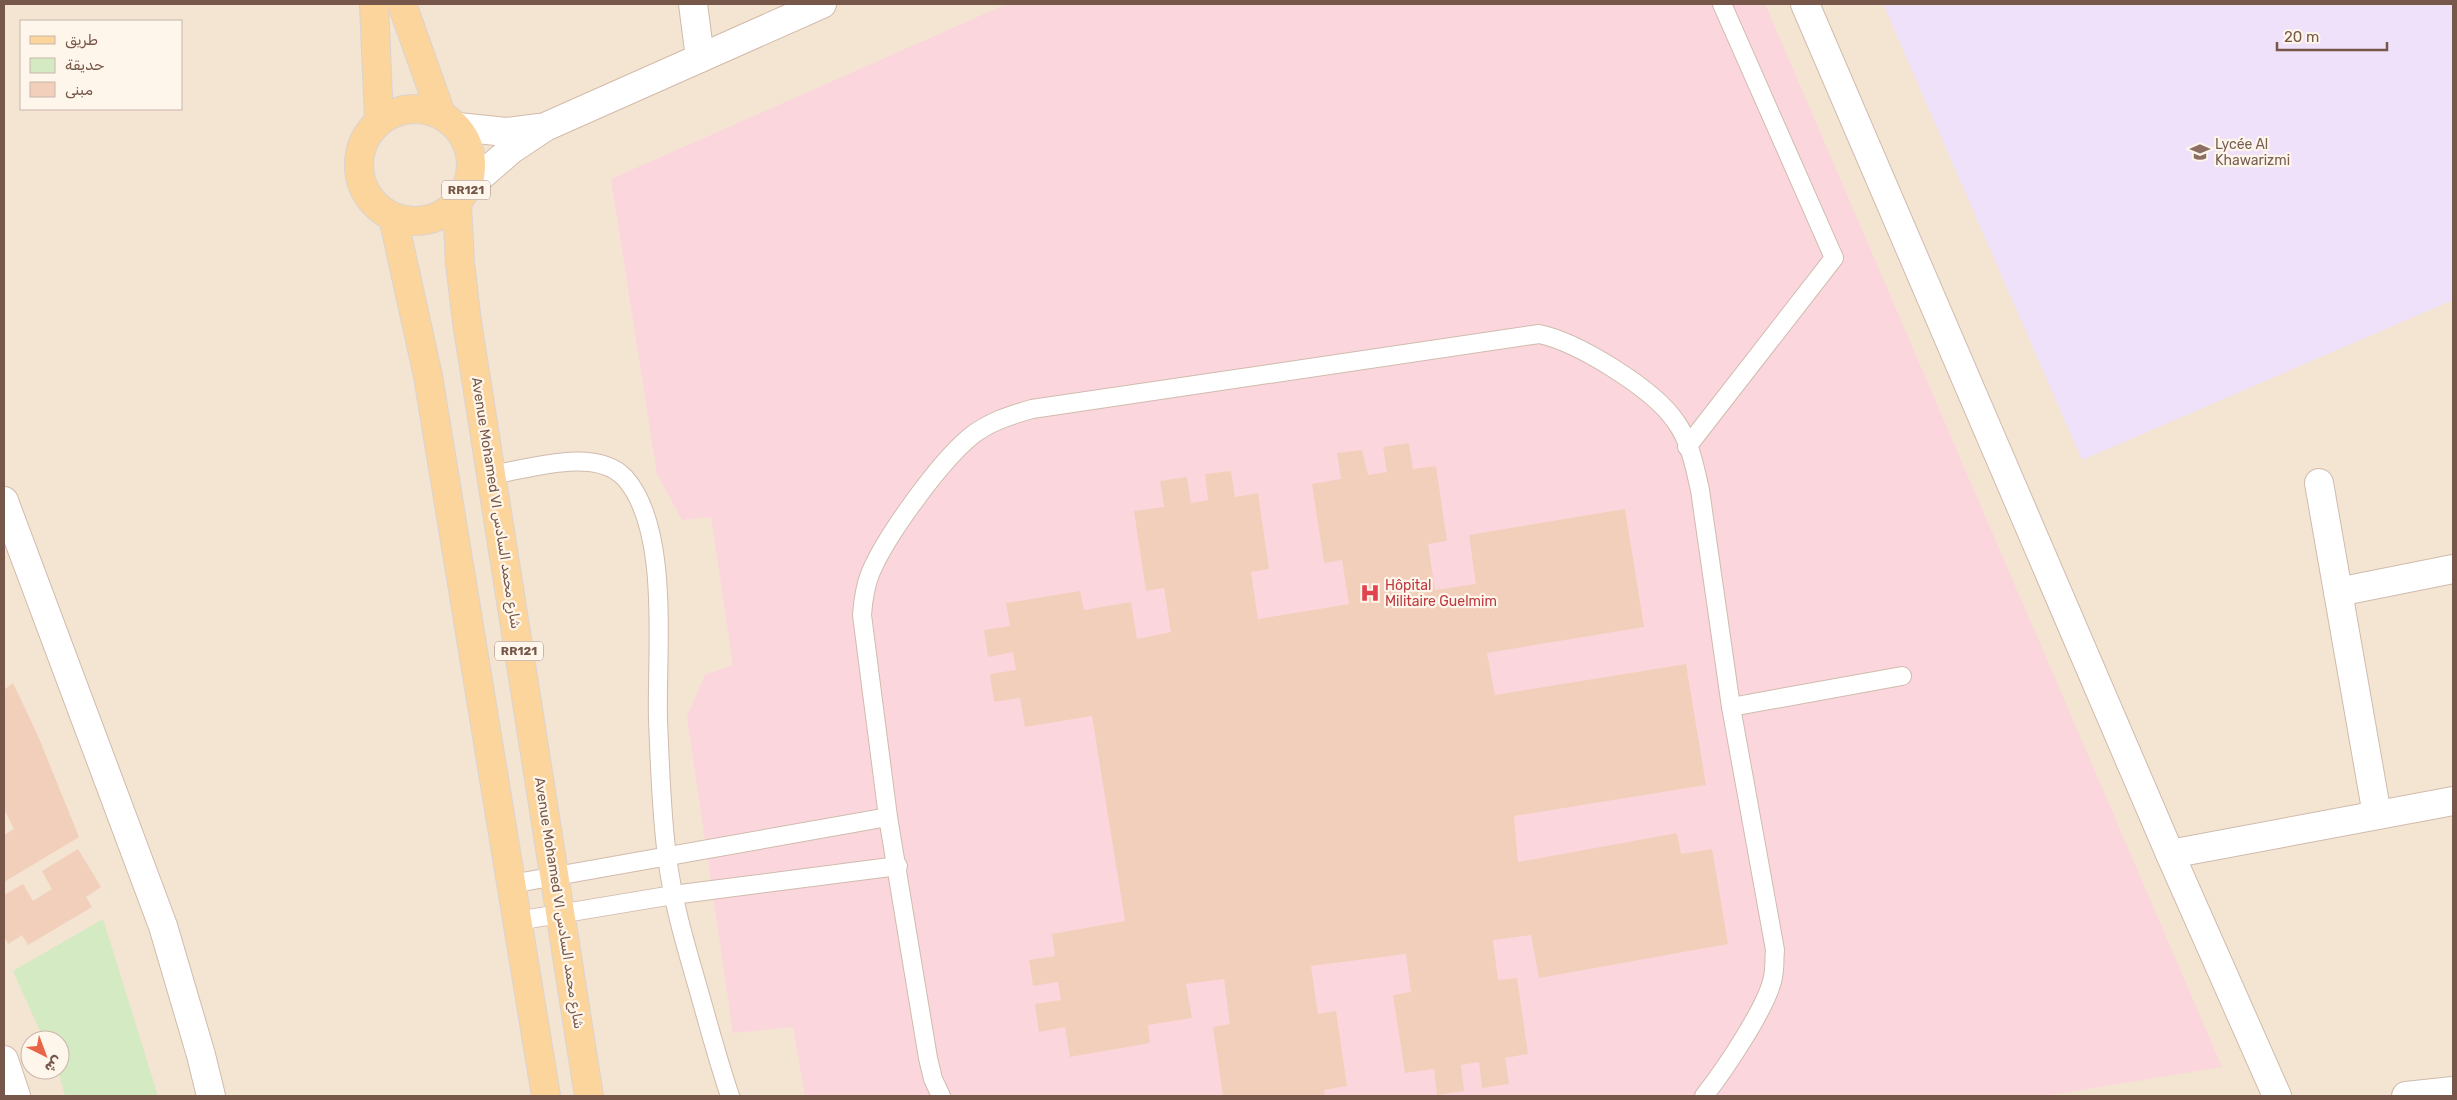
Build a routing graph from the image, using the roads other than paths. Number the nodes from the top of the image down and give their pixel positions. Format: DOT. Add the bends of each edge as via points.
graph roads {
  1 [pos="374,4"];
  2 [pos="402,4"];
  3 [pos="693,4"];
  4 [pos="822,4"];
  5 [pos="1722,4"];
  6 [pos="1805,4"];
  7 [pos="700,58"];
  8 [pos="379,120"];
  9 [pos="450,120"];
  10 [pos="546,127"];
  11 [pos="462,196"];
  12 [pos="393,218"];
  13 [pos="1687,447"];
  14 [pos="491,476"];
  15 [pos="2319,483"];
  16 [pos="4,501"];
  17 [pos="2453,569"];
  18 [pos="2338,592"];
  19 [pos="1902,676"];
  20 [pos="1731,707"];
  21 [pos="2453,801"];
  22 [pos="2377,815"];
  23 [pos="888,817"];
  24 [pos="2170,854"];
  25 [pos="667,855"];
  26 [pos="898,866"];
  27 [pos="554,876"];
  28 [pos="511,884"];
  29 [pos="673,895"];
  30 [pos="561,914"];
  31 [pos="517,921"];
  32 [pos="4,1060"];
  33 [pos="2447,1094"];
  34 [pos="16,1096"];
  35 [pos="211,1096"];
  36 [pos="546,1096"];
  37 [pos="589,1096"];
  38 [pos="730,1096"];
  39 [pos="941,1096"];
  40 [pos="1704,1096"];
  41 [pos="2277,1096"];
  42 [pos="2406,1096"];
  1 -- 8 [label="main road"];
  2 -- 9 [label="main road, Avenue Mohamed VI شارع محمد السادس / RR121"];
  3 -- 7 [label="street"];
  4 -- 7 [label="street"];
  5 -- 13 [label="lane" via="1834,258"];
  6 -- 24 [label="street"];
  7 -- 10 [label="street"];
  8 -- 9 [label="main road" via="398,110 420,108"];
  8 -- 12 [label="main road, RR121" via="365,139 358,161 361,185 374,204"];
  9 -- 10 [label="street" via="506,132"];
  9 -- 11 [label="main road, Avenue Mohamed VI شارع محمد السادس / RR121" via="469,146 472,166"];
  10 -- 11 [label="street" via="512,149"];
  11 -- 12 [label="main road, RR121" via="438,217 416,222"];
  11 -- 14 [label="main road, Avenue Mohamed VI شارع محمد السادس / RR121" via="460,263"];
  12 -- 28 [label="main road, RR121" via="428,376"];
  13 -- 20 [label="lane" via="1700,490"];
  13 -- 23 [label="lane" via="1678,423 1639,386 1573,347 1539,334 1032,409 1001,418 972,435 936,473 886,544 870,573 863,596 863,636"];
  14 -- 25 [label="lane" via="581,460 596,461 624,477 644,513 657,583 660,644 658,718"];
  14 -- 27 [label="main road, Avenue Mohamed VI شارع محمد السادس / RR121"];
  15 -- 18 [label="street"];
  16 -- 35 [label="street" via="162,926"];
  17 -- 18 [label="street"];
  18 -- 22 [label="street"];
  19 -- 20 [label="lane"];
  20 -- 40 [label="lane" via="1775,950 1773,978 1763,1004"];
  21 -- 22 [label="street"];
  22 -- 24 [label="street"];
  23 -- 25 [label="lane"];
  23 -- 26 [label="lane"];
  24 -- 41 [label="street"];
  25 -- 27 [label="lane"];
  25 -- 29 [label="lane"];
  26 -- 29 [label="lane"];
  26 -- 39 [label="lane" via="928,1058"];
  27 -- 28 [label="lane"];
  27 -- 30 [label="main road, Avenue Mohamed VI شارع محمد السادس / RR121"];
  28 -- 31 [label="main road, RR121"];
  29 -- 30 [label="lane"];
  29 -- 38 [label="lane"];
  30 -- 31 [label="lane"];
  30 -- 37 [label="main road, Avenue Mohamed VI شارع محمد السادس / RR121"];
  31 -- 36 [label="main road, RR121"];
  32 -- 34 [label="street"];
  33 -- 42 [label="street"];
}
